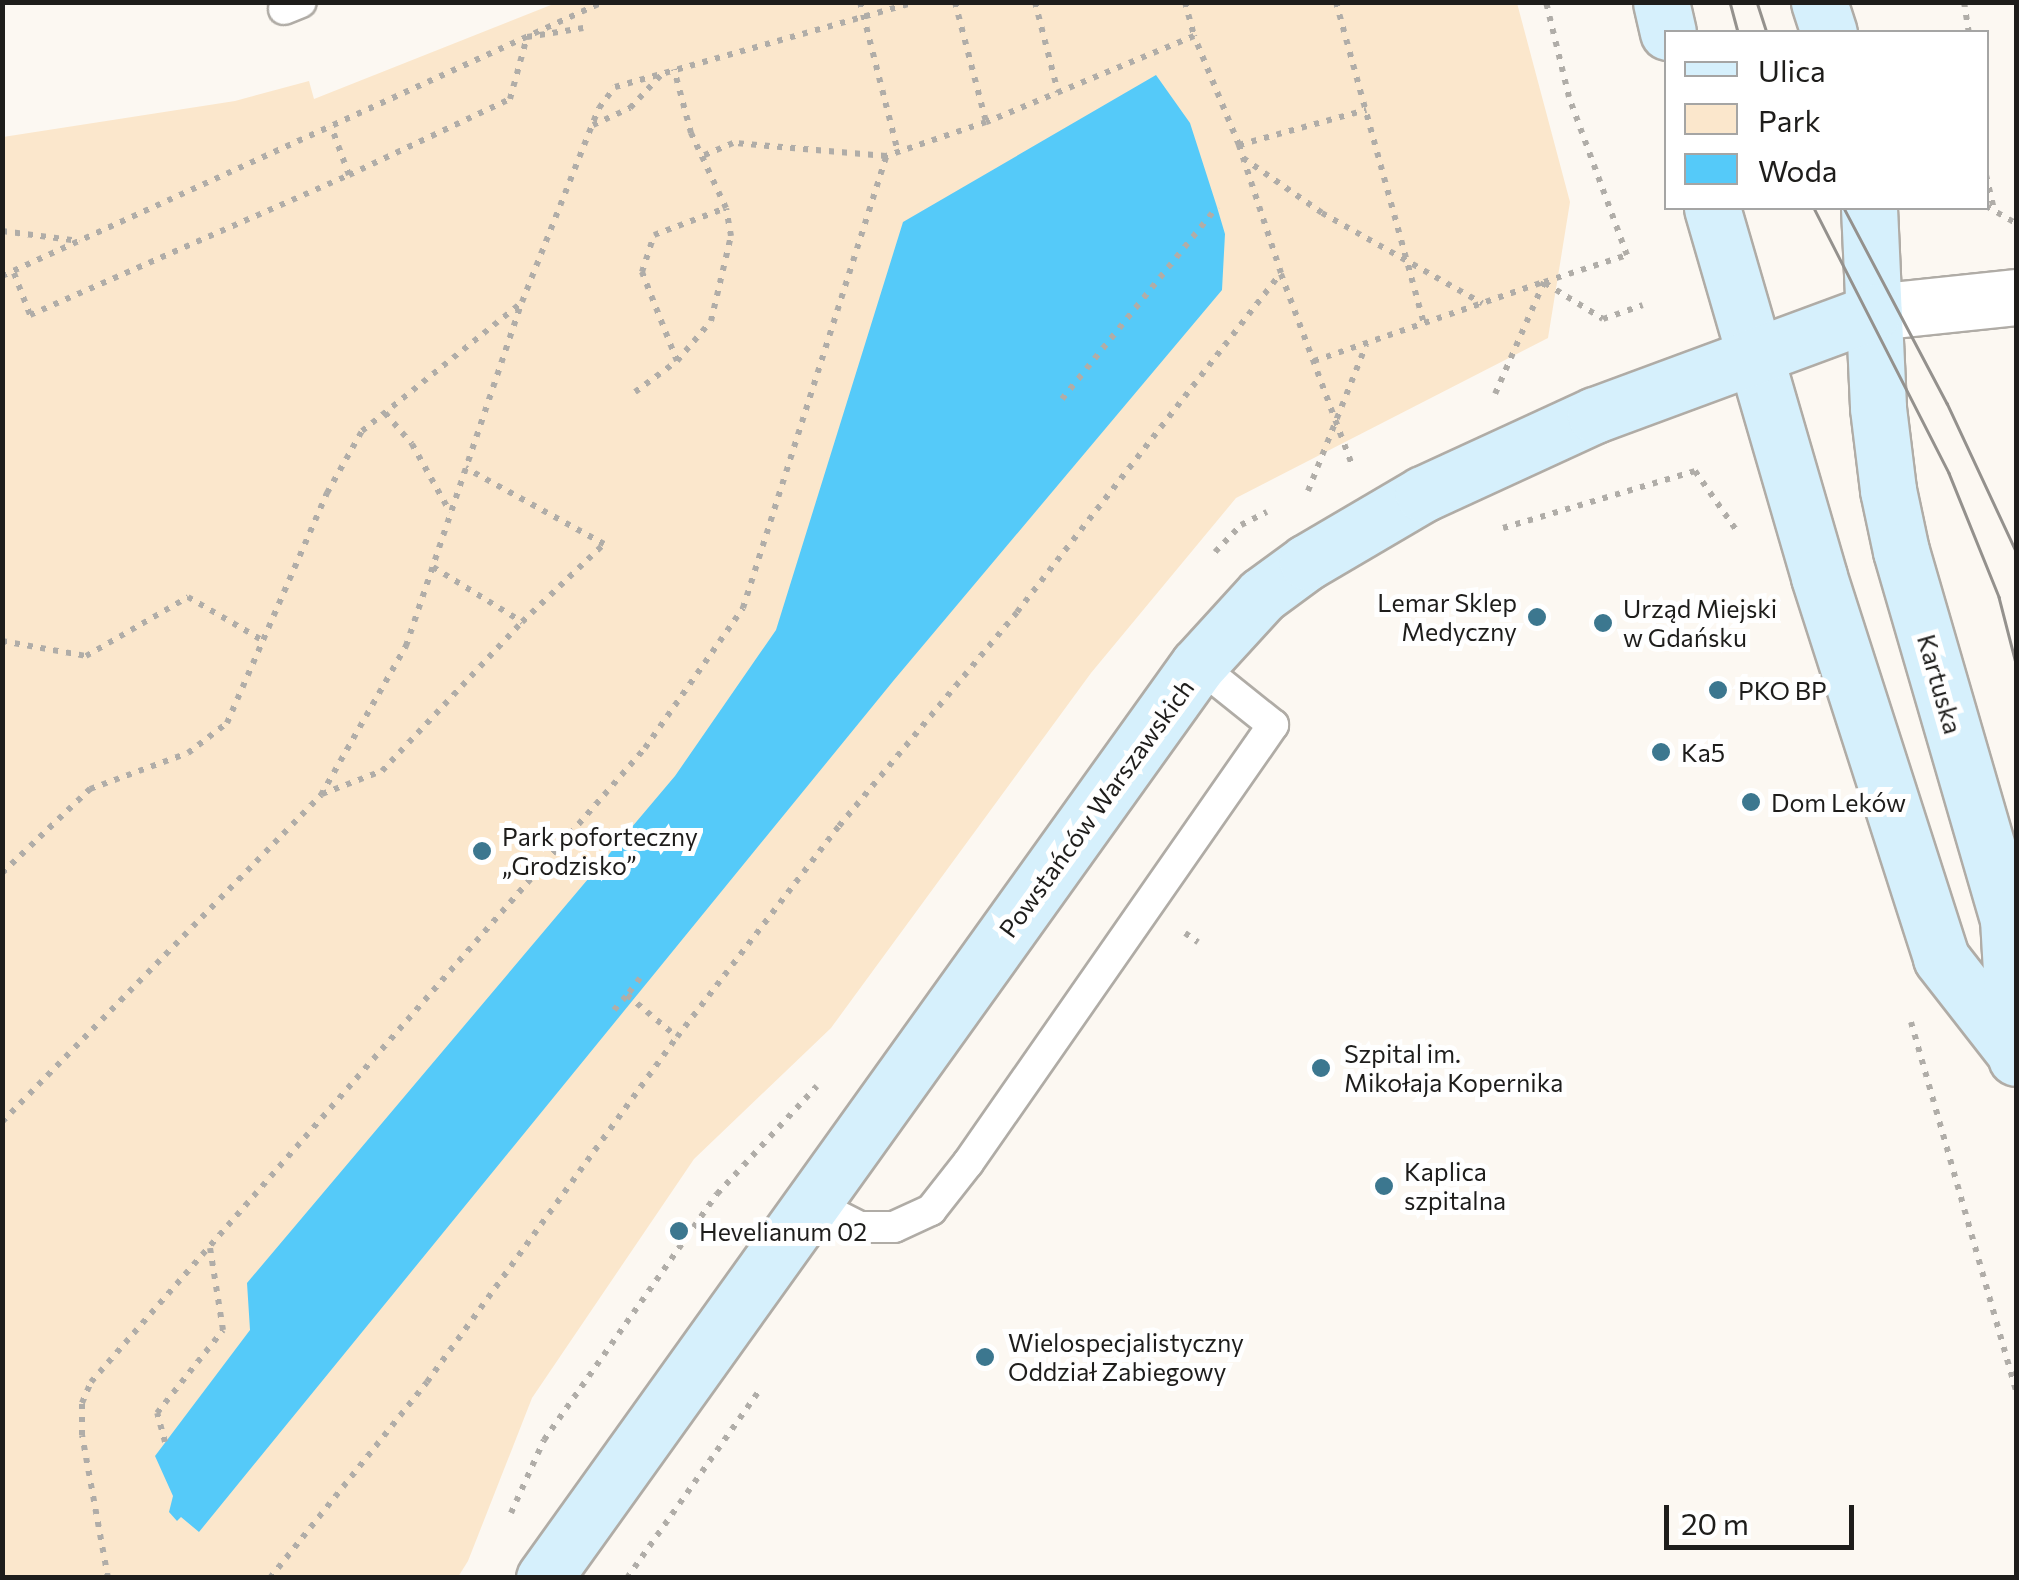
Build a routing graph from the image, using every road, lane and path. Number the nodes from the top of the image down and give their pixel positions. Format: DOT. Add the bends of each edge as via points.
graph roads {
  1 [pos="602,2"];
  2 [pos="860,2"];
  3 [pos="916,2"];
  4 [pos="955,2"];
  5 [pos="1035,2"];
  6 [pos="1185,2"];
  7 [pos="1336,2"];
  8 [pos="1546,2"];
  9 [pos="1662,2"];
  10 [pos="1819,2"];
  11 [pos="1964,2"];
  12 [pos="864,16"];
  13 [pos="583,28"];
  14 [pos="1668,30"];
  15 [pos="1827,30"];
  16 [pos="1969,30"];
  17 [pos="1194,36"];
  18 [pos="527,37"];
  19 [pos="674,69"];
  20 [pos="664,72"];
  21 [pos="1058,92"];
  22 [pos="1366,110"];
  23 [pos="986,122"];
  24 [pos="592,125"];
  25 [pos="332,126"];
  26 [pos="1239,145"];
  27 [pos="898,152"];
  28 [pos="702,156"];
  29 [pos="886,156"];
  30 [pos="1242,158"];
  31 [pos="349,175"];
  32 [pos="726,208"];
  33 [pos="1217,208"];
  34 [pos="1990,208"];
  35 [pos="1713,210"];
  36 [pos="1869,210"];
  37 [pos="2016,222"];
  38 [pos="2,231"];
  39 [pos="80,242"];
  40 [pos="1407,261"];
  41 [pos="14,272"];
  42 [pos="2,276"];
  43 [pos="1544,282"];
  44 [pos="2016,298"];
  45 [pos="522,302"];
  46 [pos="1482,304"];
  47 [pos="1643,304"];
  48 [pos="1874,312"];
  49 [pos="1424,323"];
  50 [pos="1367,344"];
  51 [pos="1754,355"];
  52 [pos="677,361"];
  53 [pos="1314,362"];
  54 [pos="635,392"];
  55 [pos="1494,397"];
  56 [pos="1062,399"];
  57 [pos="385,413"];
  58 [pos="1371,461"];
  59 [pos="466,468"];
  60 [pos="1354,470"];
  61 [pos="1695,471"];
  62 [pos="1307,493"];
  63 [pos="450,512"];
  64 [pos="1489,532"];
  65 [pos="433,567"];
  66 [pos="522,622"];
  67 [pos="262,640"];
  68 [pos="2,641"];
  69 [pos="1198,665"];
  70 [pos="321,794"];
  71 [pos="2,873"];
  72 [pos="640,978"];
  73 [pos="627,995"];
  74 [pos="1906,1004"];
  75 [pos="614,1010"];
  76 [pos="677,1036"];
  77 [pos="2016,1056"];
  78 [pos="2,1122"];
  79 [pos="814,1204"];
  80 [pos="210,1247"];
  81 [pos="2016,1390"];
  82 [pos="165,1442"];
  83 [pos="108,1578"];
  84 [pos="270,1578"];
  85 [pos="544,1578"];
  1 -- 18 [label="path"];
  2 -- 12 [label="path"];
  3 -- 12 [label="path"];
  4 -- 23 [label="path"];
  5 -- 21 [label="path"];
  6 -- 17 [label="path"];
  7 -- 22 [label="path"];
  8 -- 43 [label="path" via="1569,97 1627,256"];
  9 -- 14 [label="street"];
  10 -- 15 [label="street"];
  11 -- 16 [label="path"];
  12 -- 19 [label="path"];
  12 -- 27 [label="path"];
  13 -- 18 [label="path"];
  17 -- 21 [label="path"];
  17 -- 26 [label="path"];
  18 -- 25 [label="path"];
  18 -- 31 [label="path" via="510,99"];
  19 -- 20 [label="path"];
  19 -- 28 [label="path"];
  20 -- 24 [label="path" via="645,96"];
  20 -- 24 [label="path" via="615,88"];
  21 -- 23 [label="path"];
  22 -- 26 [label="path"];
  22 -- 40 [label="path"];
  23 -- 27 [label="path"];
  24 -- 45 [label="path"];
  25 -- 31 [label="path"];
  25 -- 39 [label="path"];
  26 -- 30 [label="path"];
  27 -- 29 [label="path"];
  28 -- 29 [label="path" via="733,143"];
  28 -- 32 [label="path"];
  29 -- 80 [label="path" via="742,608 645,748"];
  30 -- 40 [label="path"];
  30 -- 76 [label="path" via="1281,272"];
  31 -- 41 [label="path" via="30,315"];
  32 -- 52 [label="path" via="731,236 711,321"];
  32 -- 52 [label="path" via="654,235 642,272"];
  33 -- 56 [label="path"];
  34 -- 37 [label="path"];
  35 -- 51 [label="street, Kartuska"];
  36 -- 48 [label="street, Kartuska"];
  38 -- 39 [label="path"];
  39 -- 41 [label="path"];
  40 -- 46 [label="path"];
  40 -- 49 [label="path"];
  41 -- 42 [label="path"];
  43 -- 46 [label="path"];
  43 -- 47 [label="path" via="1603,319"];
  43 -- 55 [label="path"];
  44 -- 48 [label="street"];
  45 -- 57 [label="path"];
  45 -- 59 [label="path"];
  46 -- 49 [label="path"];
  48 -- 51 [label="street, Powstańców Warszawskich"];
  48 -- 77 [label="street, Kartuska" via="1888,490 2008,919"];
  49 -- 50 [label="path"];
  50 -- 53 [label="path"];
  50 -- 62 [label="path"];
  51 -- 69 [label="street, Powstańców Warszawskich" via="1595,416 1360,529 1262,595"];
  51 -- 77 [label="street, Kartuska" via="1942,958"];
  52 -- 54 [label="path"];
  57 -- 63 [label="path" via="412,444"];
  57 -- 67 [label="path" via="362,431 326,493"];
  58 -- 60 [label="path"];
  59 -- 63 [label="path"];
  59 -- 66 [label="path" via="604,544"];
  61 -- 64 [label="path"];
  63 -- 65 [label="path"];
  65 -- 66 [label="path"];
  65 -- 70 [label="path" via="406,646"];
  66 -- 70 [label="path" via="382,772"];
  67 -- 68 [label="path" via="188,598 86,656"];
  67 -- 71 [label="path" via="226,723 188,753 90,788"];
  69 -- 79 [label="street, Powstańców Warszawskich"];
  69 -- 79 [label="lane" via="1273,725 931,1210 894,1228 860,1227"];
  70 -- 78 [label="path"];
  72 -- 73 [label="path"];
  73 -- 75 [label="path"];
  73 -- 76 [label="path"];
  74 -- 81 [label="path"];
  76 -- 84 [label="path" via="428,1382"];
  79 -- 85 [label="street, Powstańców Warszawskich"];
  80 -- 82 [label="path" via="222,1330 157,1413"];
  80 -- 83 [label="path" via="91,1382 82,1402"];
}
